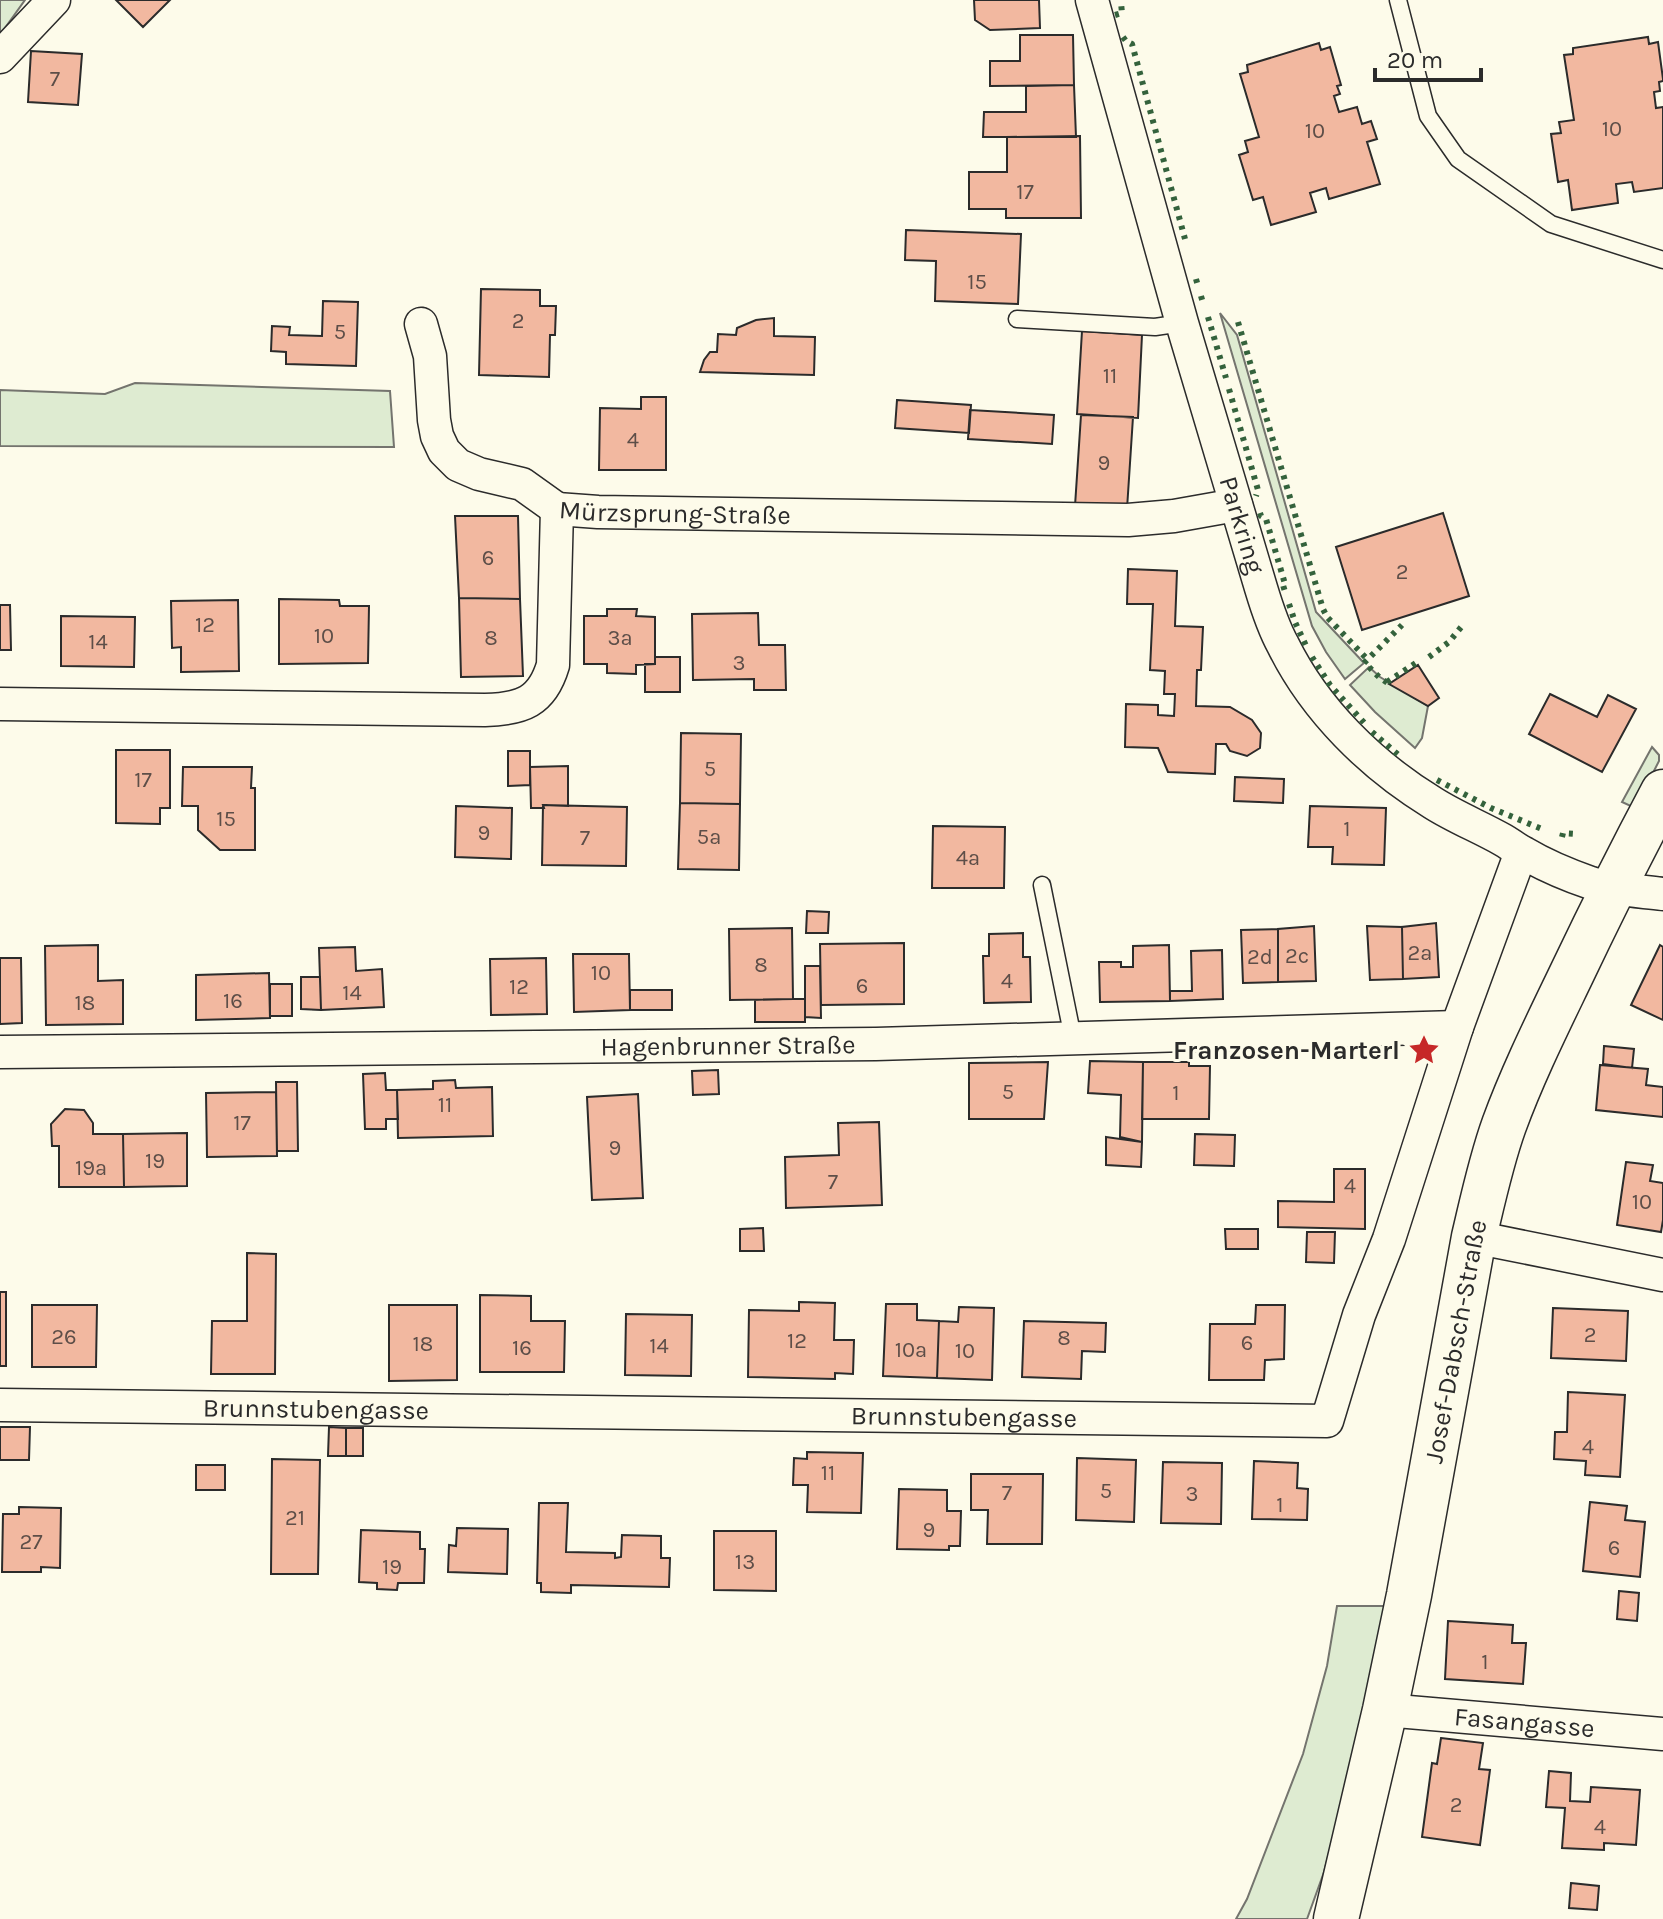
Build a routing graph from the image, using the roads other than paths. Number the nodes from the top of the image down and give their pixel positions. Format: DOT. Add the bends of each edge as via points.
graph roads {
  1 [pos="54,0"];
  2 [pos="1092,0"];
  3 [pos="1398,0"];
  4 [pos="0,57"];
  5 [pos="1663,260"];
  6 [pos="1017,319"];
  7 [pos="1182,323"];
  8 [pos="421,324"];
  9 [pos="1236,505"];
  10 [pos="557,509"];
  11 [pos="0,704"];
  12 [pos="1663,792"];
  13 [pos="1521,852"];
  14 [pos="1042,885"];
  15 [pos="1613,888"];
  16 [pos="1663,894"];
  17 [pos="1457,1027"];
  18 [pos="1073,1038"];
  19 [pos="0,1052"];
  20 [pos="1474,1237"];
  21 [pos="1663,1275"];
  22 [pos="0,1405"];
  23 [pos="1385,1710"];
  24 [pos="1663,1734"];
  25 [pos="1336,1919"];
  1 -- 4 [label="street"];
  2 -- 7 [label="street, Parkring"];
  3 -- 5 [label="lane" via="1428,116 1458,159 1551,224"];
  6 -- 7 [label="lane" via="1155,327"];
  7 -- 9 [label="street, Parkring"];
  8 -- 10 [label="street" via="430,356 434,420 444,451 458,465 479,474 522,484"];
  9 -- 10 [label="street, Mürzsprung-Straße" via="1128,520"];
  9 -- 13 [label="street, Parkring" via="1270,617 1335,721 1408,786"];
  10 -- 11 [label="street, Mürzsprung-Straße" via="553,665 549,681 520,706 485,710"];
  12 -- 15 [label="main road, Josef-Dabsch-Straße"];
  13 -- 15 [label="street, Parkring"];
  13 -- 17 [label="street, Brunnstubengasse"];
  14 -- 18 [label="lane"];
  15 -- 16 [label="street, Parkring"];
  15 -- 20 [label="main road, Josef-Dabsch-Straße" via="1518,1090"];
  17 -- 18 [label="street, Hagenbrunner Straße"];
  17 -- 22 [label="street, Brunnstubengasse" via="1327,1421"];
  18 -- 19 [label="street, Hagenbrunner Straße"];
  20 -- 21 [label="street"];
  20 -- 23 [label="main road, Josef-Dabsch-Straße"];
  23 -- 24 [label="street, Fasangasse"];
  23 -- 25 [label="main road, Josef-Dabsch-Straße"];
}
